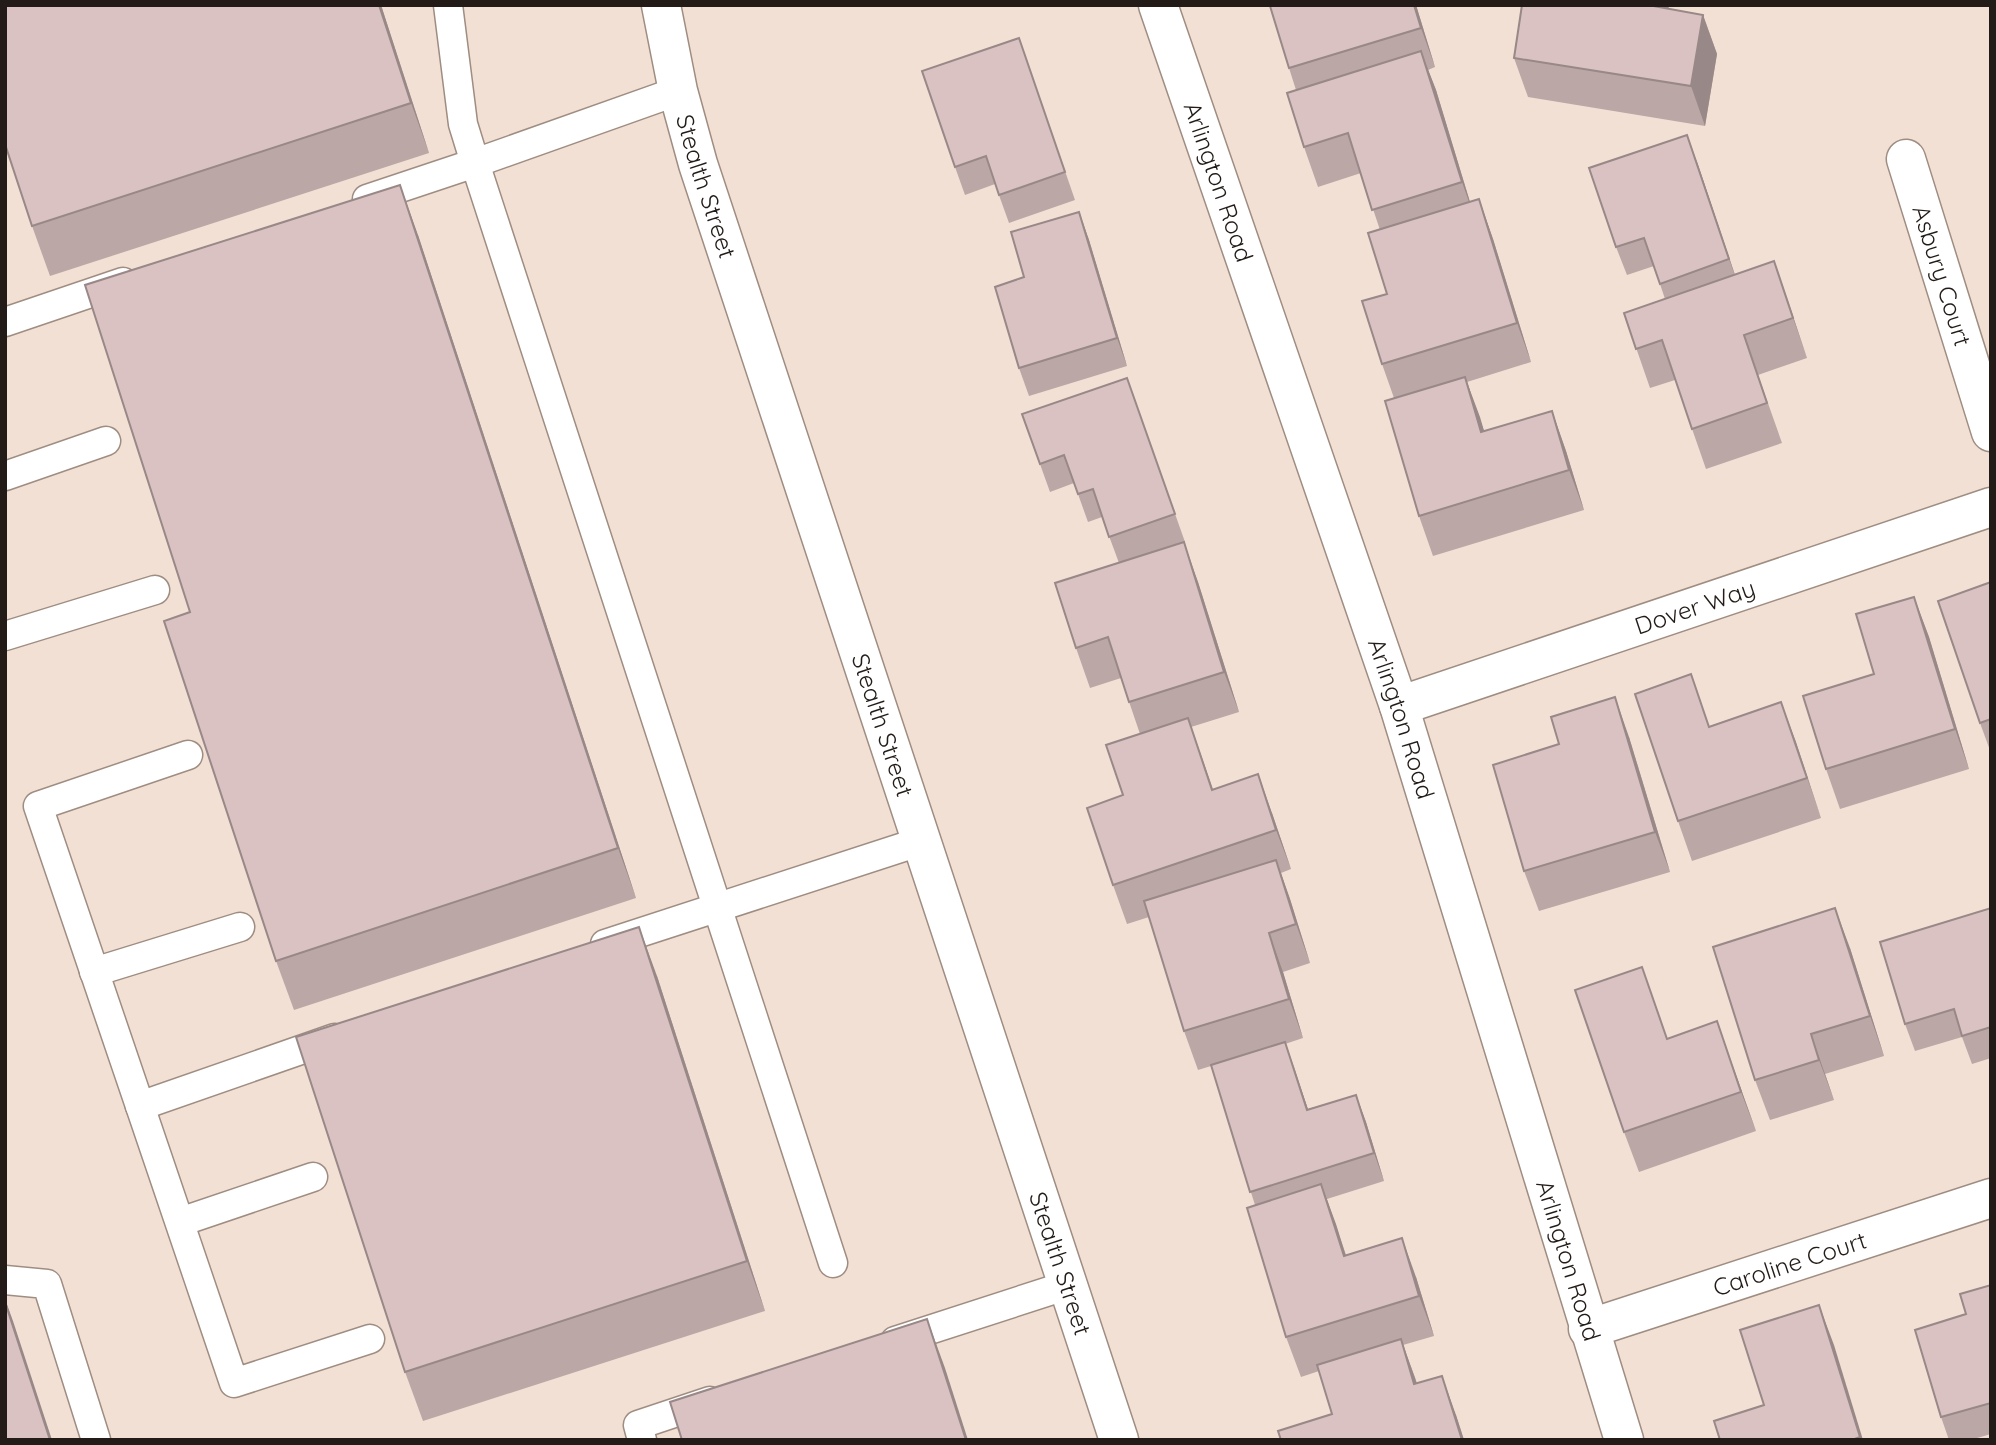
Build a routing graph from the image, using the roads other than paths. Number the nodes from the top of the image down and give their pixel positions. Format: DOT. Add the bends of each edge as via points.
graph roads {
  1 [pos="448,5"];
  2 [pos="661,5"];
  3 [pos="1158,5"];
  4 [pos="678,91"];
  5 [pos="1906,159"];
  6 [pos="475,163"];
  7 [pos="345,207"];
  8 [pos="149,274"];
  9 [pos="5,322"];
  10 [pos="1991,432"];
  11 [pos="106,441"];
  12 [pos="5,476"];
  13 [pos="1991,508"];
  14 [pos="155,590"];
  15 [pos="5,636"];
  16 [pos="1399,706"];
  17 [pos="188,755"];
  18 [pos="922,841"];
  19 [pos="716,906"];
  20 [pos="240,927"];
  21 [pos="586,951"];
  22 [pos="94,972"];
  23 [pos="363,1028"];
  24 [pos="140,1106"];
  25 [pos="313,1177"];
  26 [pos="1991,1198"];
  27 [pos="180,1223"];
  28 [pos="832,1263"];
  29 [pos="5,1280"];
  30 [pos="1068,1285"];
  31 [pos="1588,1329"];
  32 [pos="370,1339"];
  33 [pos="874,1348"];
  34 [pos="729,1395"];
  35 [pos="96,1440"];
  36 [pos="642,1440"];
  37 [pos="1119,1440"];
  38 [pos="1624,1440"];
  1 -- 6 [label="lane" via="463,124"];
  2 -- 4 [label="street, Stealth Street"];
  3 -- 16 [label="street, Arlington Road"];
  4 -- 6 [label="lane"];
  4 -- 18 [label="street, Stealth Street" via="698,164"];
  5 -- 10 [label="street, Asbury Court"];
  6 -- 7 [label="lane"];
  6 -- 19 [label="lane"];
  8 -- 9 [label="lane"];
  11 -- 12 [label="lane"];
  13 -- 16 [label="street, Dover Way"];
  14 -- 15 [label="lane"];
  16 -- 31 [label="street, Arlington Road"];
  17 -- 22 [label="lane" via="38,806"];
  18 -- 19 [label="lane"];
  18 -- 30 [label="street, Stealth Street"];
  19 -- 21 [label="lane"];
  19 -- 28 [label="lane"];
  20 -- 22 [label="lane"];
  22 -- 24 [label="lane"];
  23 -- 24 [label="lane"];
  24 -- 27 [label="lane"];
  25 -- 27 [label="lane"];
  26 -- 31 [label="street, Caroline Court"];
  27 -- 32 [label="lane" via="234,1383"];
  29 -- 35 [label="lane" via="47,1284"];
  30 -- 33 [label="lane"];
  30 -- 37 [label="street, Stealth Street"];
  31 -- 38 [label="street, Arlington Road"];
  34 -- 36 [label="lane" via="638,1425"];
}
